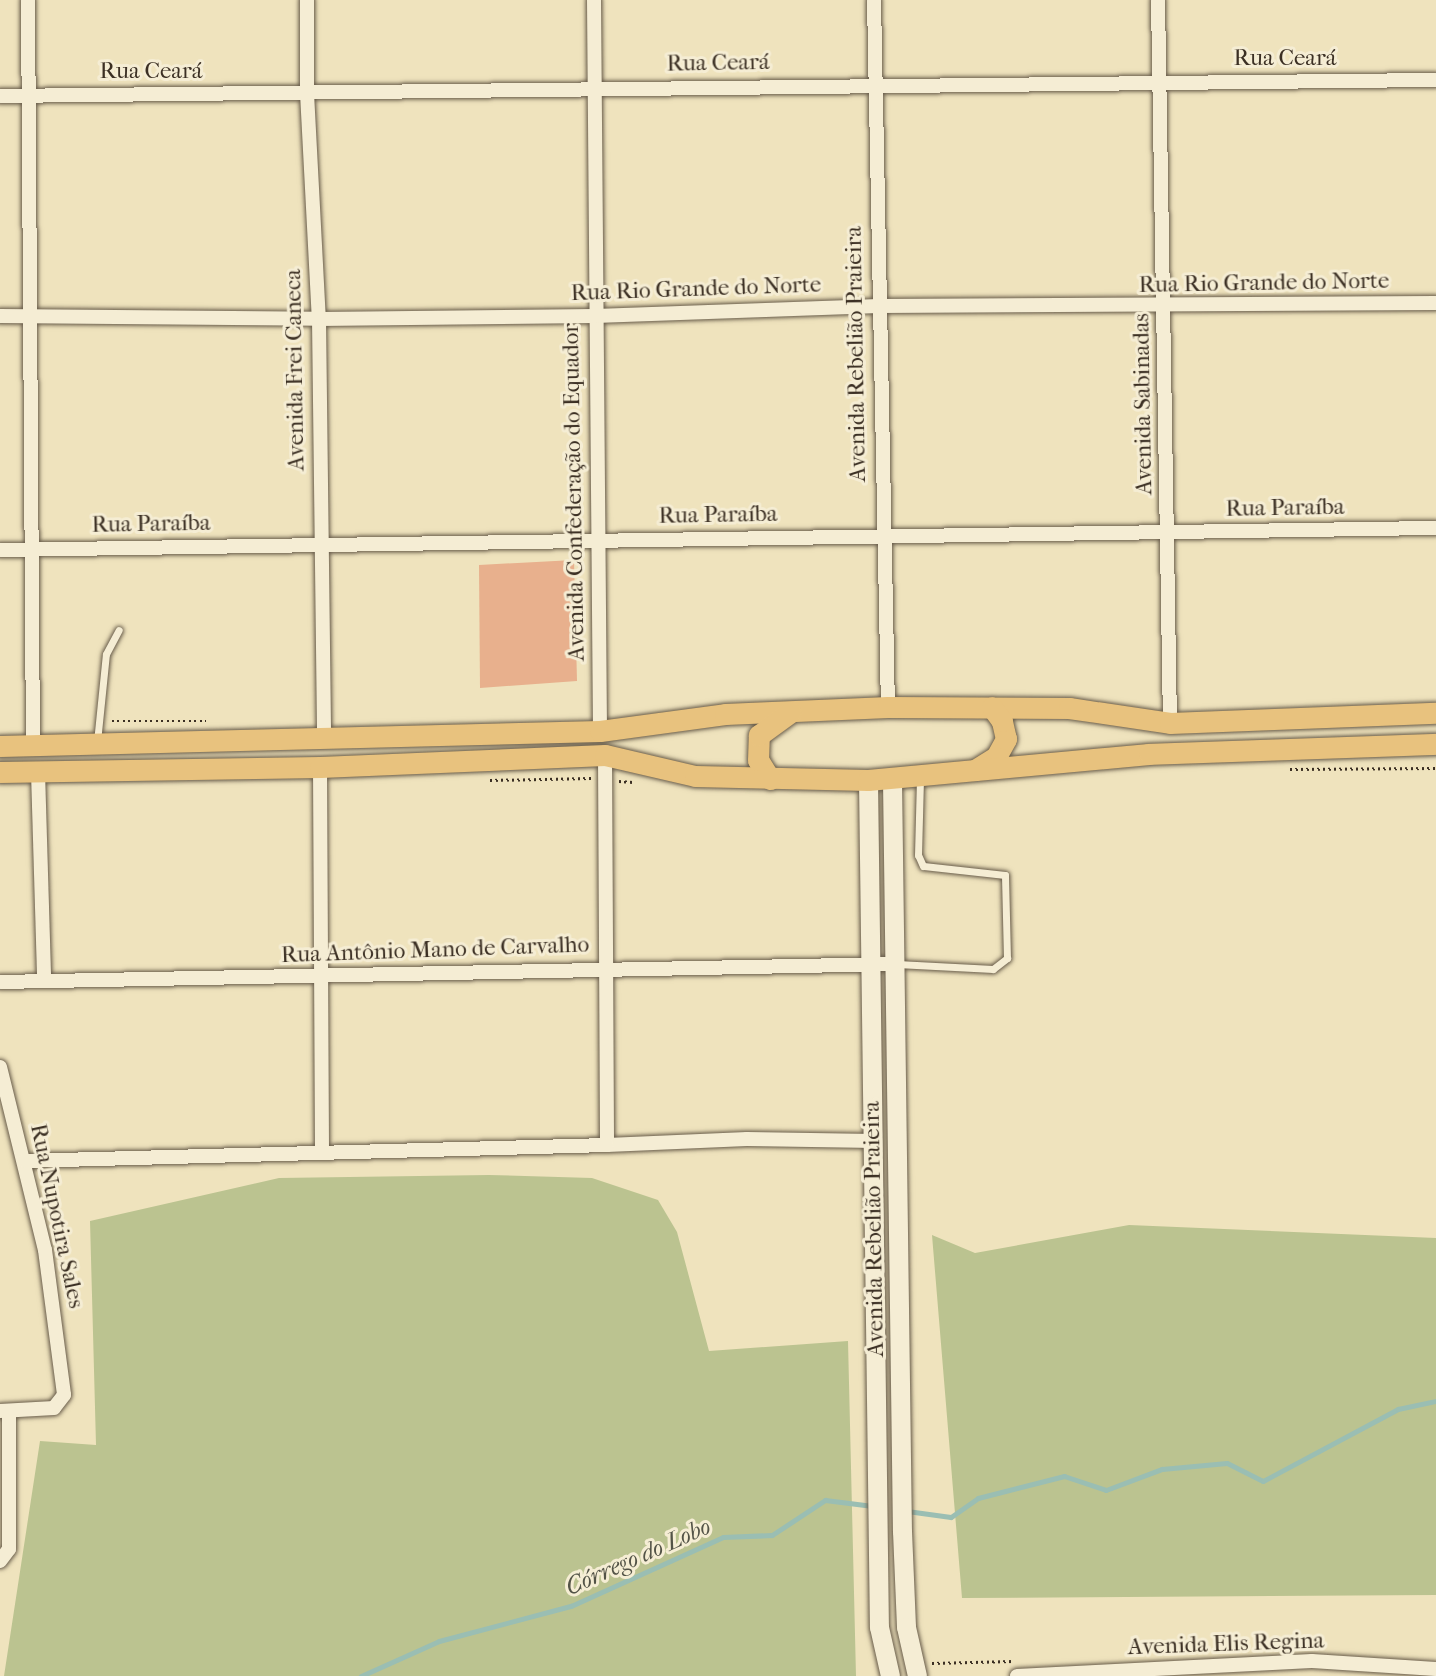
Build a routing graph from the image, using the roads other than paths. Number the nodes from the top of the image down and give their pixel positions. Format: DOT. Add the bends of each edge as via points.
graph roads {
  1 [pos="28,0"];
  2 [pos="307,0"];
  3 [pos="594,0"];
  4 [pos="874,0"];
  5 [pos="1158,0"];
  6 [pos="1436,80"];
  7 [pos="1161,82"];
  8 [pos="877,84"];
  9 [pos="594,88"];
  10 [pos="306,93"];
  11 [pos="30,95"];
  12 [pos="0,96"];
  13 [pos="1436,303"];
  14 [pos="879,306"];
  15 [pos="1164,307"];
  16 [pos="30,314"];
  17 [pos="0,316"];
  18 [pos="595,316"];
  19 [pos="319,319"];
  20 [pos="1436,528"];
  21 [pos="1168,532"];
  22 [pos="882,535"];
  23 [pos="599,539"];
  24 [pos="319,544"];
  25 [pos="33,549"];
  26 [pos="0,550"];
  27 [pos="119,630"];
  28 [pos="888,707"];
  29 [pos="992,707"];
  30 [pos="793,711"];
  31 [pos="1436,713"];
  32 [pos="1170,723"];
  33 [pos="600,731"];
  34 [pos="324,739"];
  35 [pos="97,742"];
  36 [pos="33,744"];
  37 [pos="1436,744"];
  38 [pos="0,746"];
  39 [pos="605,755"];
  40 [pos="320,767"];
  41 [pos="0,772"];
  42 [pos="38,772"];
  43 [pos="973,772"];
  44 [pos="920,777"];
  45 [pos="770,779"];
  46 [pos="868,780"];
  47 [pos="892,780"];
  48 [pos="872,964"];
  49 [pos="895,964"];
  50 [pos="605,967"];
  51 [pos="323,977"];
  52 [pos="44,978"];
  53 [pos="0,982"];
  54 [pos="0,1067"];
  55 [pos="5,1105"];
  56 [pos="897,1117"];
  57 [pos="874,1118"];
  58 [pos="875,1142"];
  59 [pos="607,1145"];
  60 [pos="322,1153"];
  61 [pos="24,1161"];
  62 [pos="5,1411"];
  63 [pos="0,1561"];
  64 [pos="1313,1669"];
  65 [pos="1436,1669"];
  66 [pos="890,1676"];
  67 [pos="918,1676"];
  68 [pos="1017,1676"];
  1 -- 11 [label="street"];
  2 -- 10 [label="street, Avenida Frei Caneca"];
  3 -- 9 [label="street, Avenida Confederação do Equador"];
  4 -- 8 [label="street, Avenida Rebelião Praieira"];
  5 -- 7 [label="street, Avenida Sabinadas"];
  6 -- 7 [label="street, Rua Ceará"];
  7 -- 8 [label="street, Rua Ceará"];
  7 -- 15 [label="street, Avenida Sabinadas"];
  8 -- 9 [label="street, Rua Ceará"];
  8 -- 14 [label="street, Avenida Rebelião Praieira"];
  9 -- 10 [label="street, Rua Ceará"];
  9 -- 18 [label="street, Avenida Confederação do Equador"];
  10 -- 11 [label="street, Rua Ceará"];
  10 -- 19 [label="street, Avenida Frei Caneca"];
  11 -- 12 [label="street, Rua Ceará"];
  11 -- 16 [label="street"];
  13 -- 15 [label="street, Rua Rio Grande do Norte"];
  14 -- 15 [label="street, Rua Rio Grande do Norte"];
  14 -- 18 [label="street, Rua Rio Grande do Norte"];
  14 -- 22 [label="street, Avenida Rebelião Praieira"];
  15 -- 21 [label="street, Avenida Sabinadas"];
  16 -- 17 [label="street, Rua Rio Grande do Norte"];
  16 -- 19 [label="street, Rua Rio Grande do Norte"];
  16 -- 25 [label="street"];
  18 -- 19 [label="street, Rua Rio Grande do Norte"];
  18 -- 23 [label="street, Avenida Confederação do Equador"];
  19 -- 24 [label="street, Avenida Frei Caneca"];
  20 -- 21 [label="street, Rua Paraíba"];
  21 -- 22 [label="street, Rua Paraíba"];
  21 -- 32 [label="street, Avenida Sabinadas"];
  22 -- 23 [label="street, Rua Paraíba"];
  22 -- 28 [label="street, Avenida Rebelião Praieira"];
  23 -- 24 [label="street, Rua Paraíba"];
  23 -- 33 [label="street, Avenida Confederação do Equador"];
  24 -- 25 [label="street, Rua Paraíba"];
  24 -- 34 [label="street, Avenida Frei Caneca"];
  25 -- 26 [label="street, Rua Paraíba"];
  25 -- 36 [label="street"];
  27 -- 35 [label="lane" via="106,654"];
  28 -- 29 [label="main road"];
  28 -- 30 [label="main road"];
  29 -- 32 [label="main road" via="1069,708"];
  29 -- 43 [label="main road" via="1002,721 1006,739 996,757"];
  30 -- 33 [label="main road" via="725,714"];
  30 -- 45 [label="main road" via="760,735 758,760"];
  31 -- 32 [label="main road"];
  33 -- 34 [label="main road"];
  34 -- 35 [label="main road"];
  35 -- 36 [label="main road"];
  36 -- 38 [label="main road"];
  37 -- 43 [label="main road" via="1149,754"];
  39 -- 40 [label="main road"];
  39 -- 45 [label="main road" via="695,776"];
  39 -- 50 [label="street"];
  40 -- 42 [label="main road"];
  40 -- 51 [label="street"];
  41 -- 42 [label="main road"];
  42 -- 52 [label="street"];
  43 -- 44 [label="main road"];
  44 -- 47 [label="main road"];
  44 -- 49 [label="lane" via="918,855 923,866 1004,875 1007,958 993,969"];
  45 -- 46 [label="main road"];
  46 -- 47 [label="main road"];
  46 -- 48 [label="street, Avenida Rebelião Praieira"];
  47 -- 49 [label="street, Avenida Rebelião Praieira"];
  48 -- 49 [label="street, Rua Antônio Mano de Carvalho"];
  48 -- 50 [label="street, Rua Antônio Mano de Carvalho"];
  48 -- 57 [label="street, Avenida Rebelião Praieira"];
  49 -- 56 [label="street, Avenida Rebelião Praieira"];
  50 -- 51 [label="street, Rua Antônio Mano de Carvalho"];
  50 -- 59 [label="street"];
  51 -- 52 [label="street, Rua Antônio Mano de Carvalho"];
  51 -- 60 [label="street"];
  52 -- 53 [label="street, Rua Antônio Mano de Carvalho"];
  54 -- 55 [label="street, Rua Nupotira Sales"];
  55 -- 61 [label="street, Rua Nupotira Sales"];
  56 -- 57 [label="street"];
  56 -- 67 [label="street, Avenida Rebelião Praieira" via="902,1522 906,1627"];
  57 -- 58 [label="street, Avenida Rebelião Praieira"];
  58 -- 59 [label="street" via="747,1139"];
  58 -- 66 [label="street, Avenida Rebelião Praieira" via="879,1627"];
  59 -- 60 [label="street"];
  60 -- 61 [label="street"];
  61 -- 62 [label="street, Rua Nupotira Sales" via="46,1250 64,1395 54,1408"];
  62 -- 63 [label="street" via="9,1549"];
  64 -- 65 [label="street, Avenida Elis Regina"];
  64 -- 68 [label="street, Avenida Elis Regina"];
}
